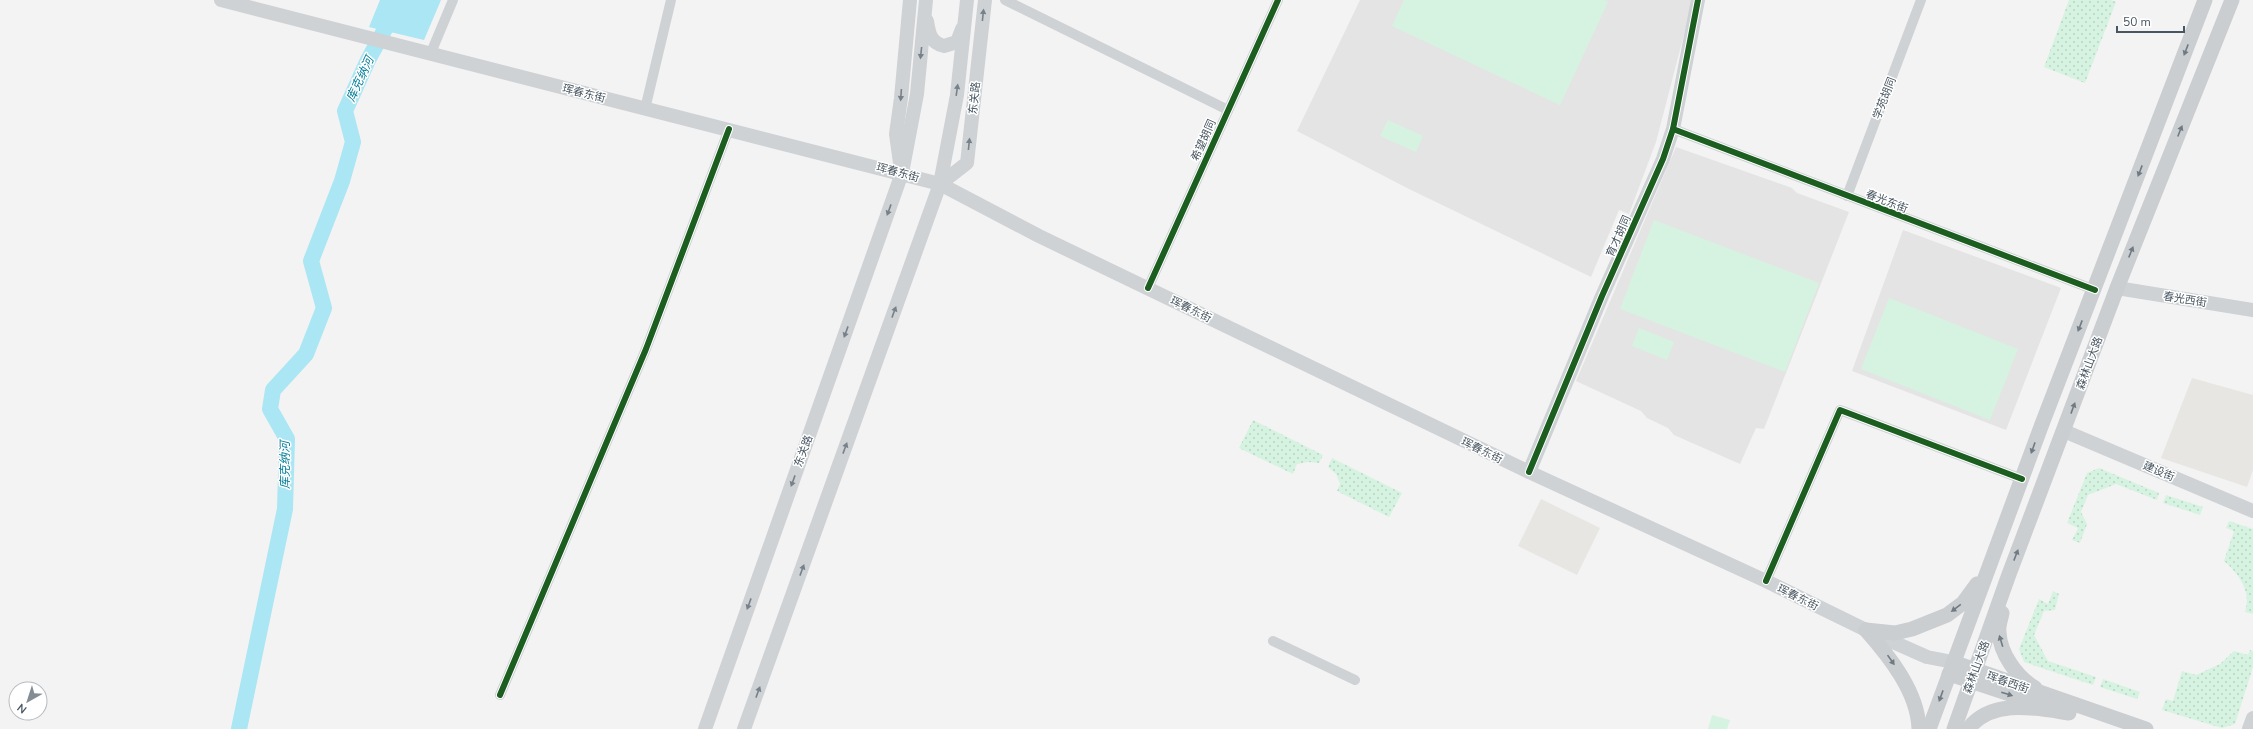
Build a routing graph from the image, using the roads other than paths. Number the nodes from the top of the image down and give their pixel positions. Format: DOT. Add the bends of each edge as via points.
graph roads {
  1 [pos="222,0"];
  2 [pos="454,0"];
  3 [pos="672,0"];
  4 [pos="910,0"];
  5 [pos="967,0"];
  6 [pos="985,0"];
  7 [pos="1005,0"];
  8 [pos="1278,0"];
  9 [pos="1698,0"];
  10 [pos="1921,0"];
  11 [pos="2205,0"];
  12 [pos="2232,0"];
  13 [pos="926,5"];
  14 [pos="965,19"];
  15 [pos="426,54"];
  16 [pos="645,109"];
  17 [pos="1228,110"];
  18 [pos="729,129"];
  19 [pos="1673,129"];
  20 [pos="902,173"];
  21 [pos="940,184"];
  22 [pos="1847,196"];
  23 [pos="1148,288"];
  24 [pos="2117,288"];
  25 [pos="2094,290"];
  26 [pos="2253,310"];
  27 [pos="2064,431"];
  28 [pos="1529,472"];
  29 [pos="2022,479"];
  30 [pos="2253,511"];
  31 [pos="1989,567"];
  32 [pos="2008,577"];
  33 [pos="1766,581"];
  34 [pos="1866,630"];
  35 [pos="1273,641"];
  36 [pos="1927,657"];
  37 [pos="1951,668"];
  38 [pos="1972,677"];
  39 [pos="1355,680"];
  40 [pos="500,695"];
  41 [pos="2054,698"];
  42 [pos="2068,713"];
  43 [pos="2253,718"];
  44 [pos="705,729"];
  45 [pos="744,729"];
  46 [pos="1919,729"];
  47 [pos="1929,729"];
  48 [pos="1954,729"];
  49 [pos="1968,729"];
  50 [pos="2117,729"];
  51 [pos="2146,729"];
  52 [pos="2250,729"];
  1 -- 15 [label="main road, 珲春东街"];
  2 -- 15 [label="street"];
  3 -- 16 [label="street"];
  4 -- 20 [label="main road, 东关路, one-way" via="896,134"];
  5 -- 14 [label="main road, 东关路"];
  21 -- 6 [label="main road, 东关路, one-way" via="967,163"];
  7 -- 17 [label="street"];
  8 -- 17 [label="street, 希望胡同"];
  9 -- 19 [label="main road, 育才胡同"];
  10 -- 22 [label="street, 学苑胡同"];
  11 -- 25 [label="main road, 森林山大路, one-way"];
  24 -- 12 [label="main road, 森林山大路, one-way"];
  13 -- 14 [label="main road" via="931,38 944,46 957,42"];
  13 -- 20 [label="main road, 东关路, one-way" via="917,94"];
  21 -- 14 [label="main road, 东关路, one-way" via="957,95"];
  15 -- 16 [label="main road, 珲春东街"];
  16 -- 18 [label="main road, 珲春东街"];
  17 -- 23 [label="street, 希望胡同"];
  18 -- 20 [label="main road, 珲春东街"];
  18 -- 40 [label="street" via="646,349"];
  19 -- 22 [label="street, 春光东街"];
  19 -- 28 [label="main road, 育才胡同" via="1663,158"];
  20 -- 21 [label="main road, 珲春东街"];
  20 -- 44 [label="main road, 东关路, one-way"];
  21 -- 23 [label="main road, 珲春东街" via="1039,236"];
  45 -- 21 [label="main road, 东关路, one-way"];
  22 -- 25 [label="street, 春光东街"];
  23 -- 28 [label="main road, 珲春东街"];
  24 -- 26 [label="main road, 春光西街"];
  27 -- 24 [label="main road, 森林山大路, one-way"];
  25 -- 29 [label="main road, 森林山大路, one-way"];
  27 -- 30 [label="main road, 建设街"];
  32 -- 27 [label="main road, 森林山大路, one-way"];
  28 -- 33 [label="main road, 珲春东街"];
  29 -- 31 [label="main road, 森林山大路"];
  29 -- 33 [label="street" via="1840,410"];
  31 -- 34 [label="main road, one-way" via="1963,603 1947,615 1895,633"];
  31 -- 37 [label="main road, 森林山大路"];
  32 -- 38 [label="main road, 森林山大路"];
  41 -- 32 [label="main road, one-way" via="2027,683 2015,670 2001,643 1999,631"];
  33 -- 34 [label="main road, 珲春东街"];
  34 -- 36 [label="main road, 珲春东街"];
  34 -- 46 [label="main road, one-way" via="1900,672 1915,708"];
  35 -- 39 [label="street"];
  36 -- 37 [label="main road, 珲春西街"];
  37 -- 38 [label="main road, 珲春西街"];
  37 -- 47 [label="main road, 森林山大路, one-way"];
  38 -- 41 [label="main road, 珲春西街"];
  38 -- 42 [label="main road, 珲春西街, one-way"];
  38 -- 48 [label="main road, 森林山大路"];
  41 -- 51 [label="main road, 珲春西街"];
  42 -- 49 [label="main road" via="2030,707 2001,708 1978,720"];
  42 -- 50 [label="main road, 珲春西街"];
  43 -- 52 [label="main road"];
}
